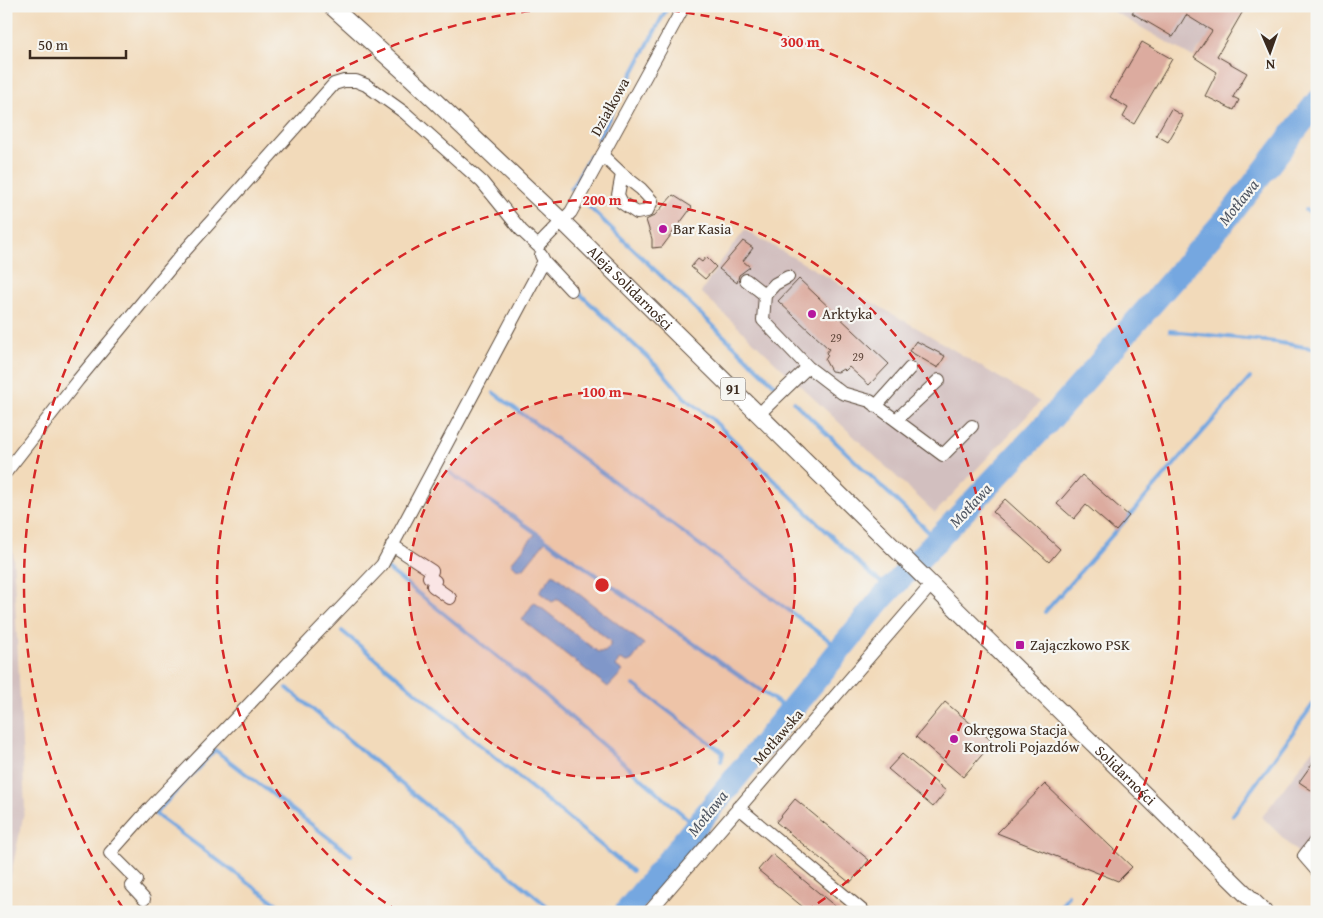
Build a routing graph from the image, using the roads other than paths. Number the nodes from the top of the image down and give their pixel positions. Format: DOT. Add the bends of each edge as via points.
graph roads {
  1 [pos="331,6"];
  2 [pos="684,6"];
  3 [pos="602,155"];
  4 [pos="622,174"];
  5 [pos="562,221"];
  6 [pos="538,246"];
  7 [pos="544,261"];
  8 [pos="788,277"];
  9 [pos="746,280"];
  10 [pos="571,290"];
  11 [pos="765,296"];
  12 [pos="808,367"];
  13 [pos="910,368"];
  14 [pos="939,380"];
  15 [pos="876,406"];
  16 [pos="758,414"];
  17 [pos="896,420"];
  18 [pos="972,426"];
  19 [pos="6,472"];
  20 [pos="392,546"];
  21 [pos="928,580"];
  22 [pos="450,598"];
  23 [pos="738,807"];
  24 [pos="1317,839"];
  25 [pos="1317,871"];
  26 [pos="144,899"];
  27 [pos="649,912"];
  28 [pos="864,912"];
  29 [pos="1264,912"];
  1 -- 5 [label="main road, Aleja Solidarności / 91"];
  2 -- 3 [label="street, Działkowa"];
  3 -- 4 [label="street"];
  3 -- 5 [label="street, Działkowa" via="572,212"];
  5 -- 6 [label="street, Działkowa"];
  5 -- 16 [label="main road, Aleja Solidarności / 91"];
  6 -- 7 [label="street"];
  6 -- 19 [label="street" via="482,182 404,113 366,85 356,81 334,84 182,254"];
  7 -- 10 [label="street"];
  7 -- 20 [label="street"];
  8 -- 11 [label="street" via="775,284"];
  9 -- 11 [label="street"];
  11 -- 12 [label="street" via="763,320"];
  12 -- 15 [label="street" via="842,393 870,401"];
  12 -- 16 [label="street"];
  13 -- 15 [label="street"];
  14 -- 17 [label="street"];
  15 -- 17 [label="street"];
  16 -- 21 [label="main road, Aleja Solidarności / 91"];
  17 -- 18 [label="street" via="944,455"];
  20 -- 22 [label="street" via="432,571 428,577 435,581 433,586"];
  20 -- 26 [label="street" via="382,564 110,853 137,880 132,886"];
  21 -- 23 [label="street, Motławska"];
  21 -- 29 [label="main road, Solidarności / 91"];
  23 -- 27 [label="street, Motławska"];
  23 -- 28 [label="street"];
  24 -- 25 [label="street" via="1304,856"];
}
